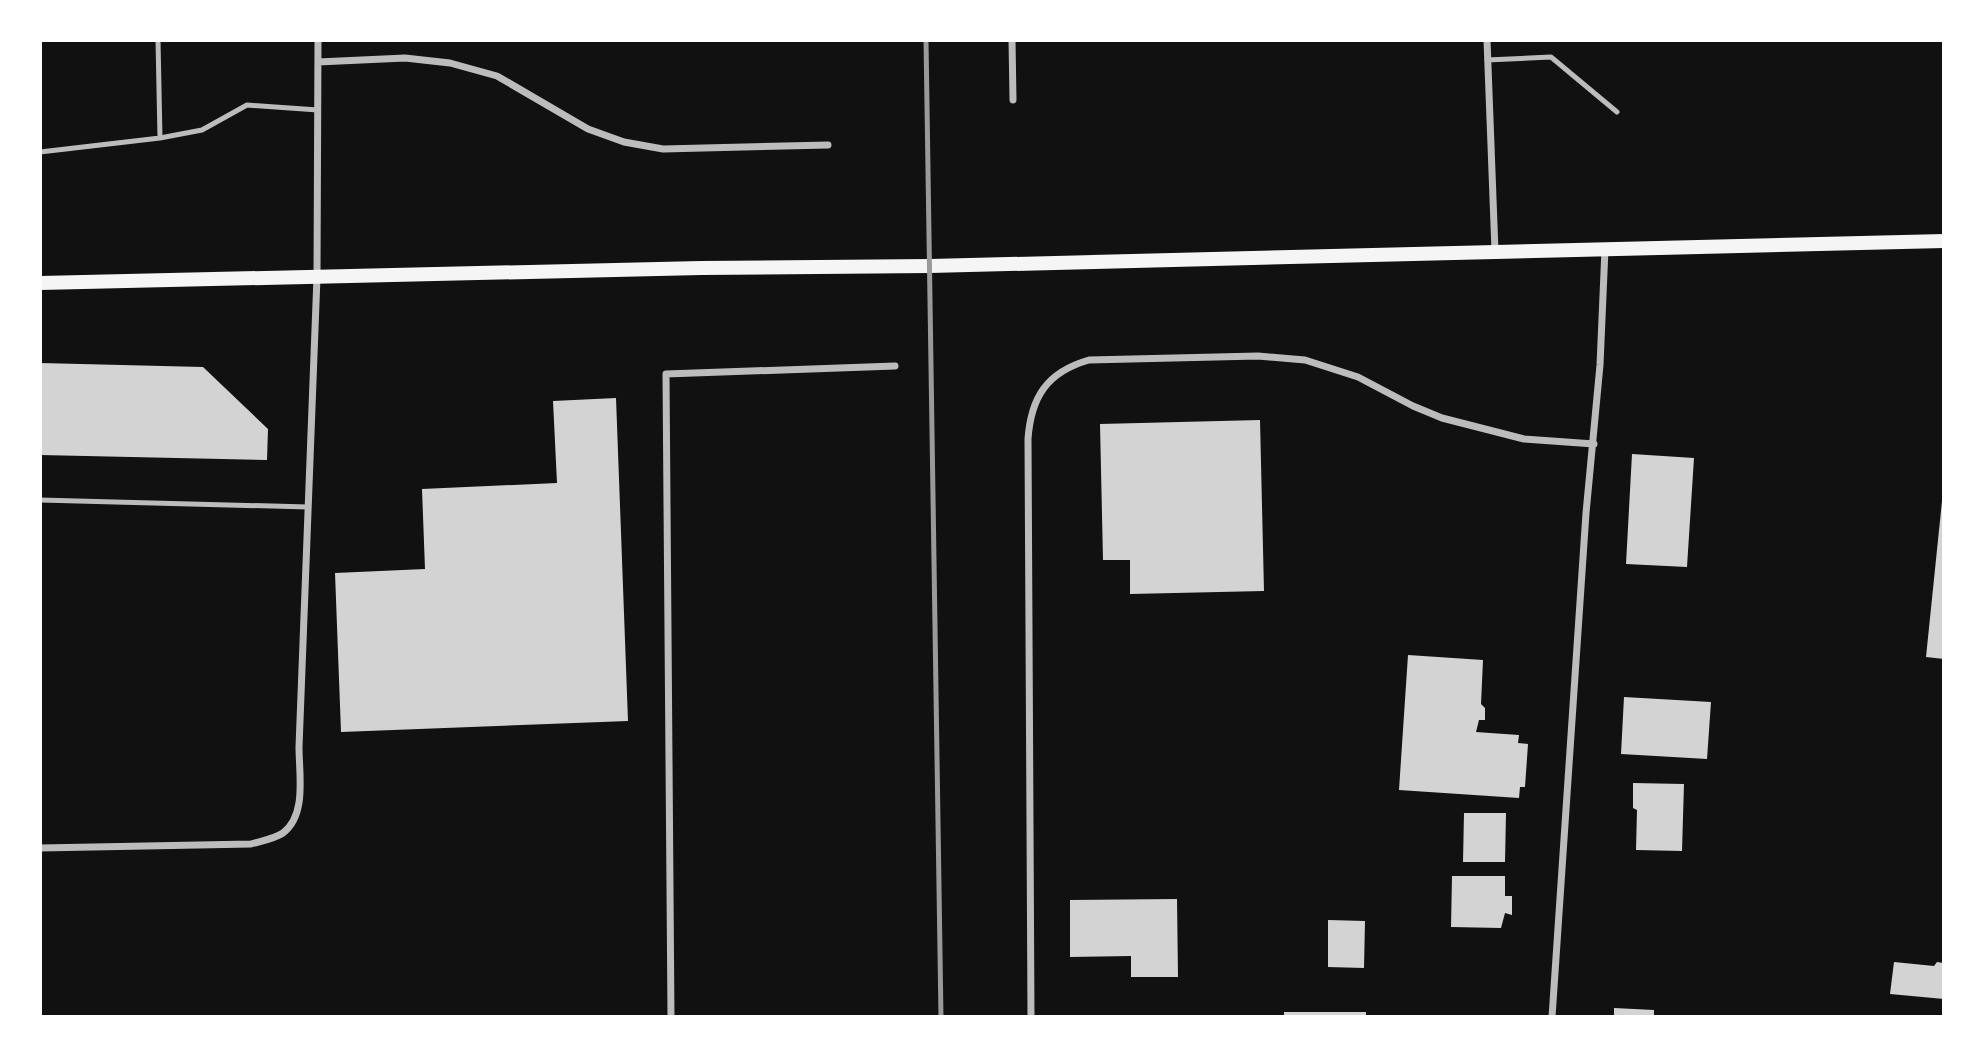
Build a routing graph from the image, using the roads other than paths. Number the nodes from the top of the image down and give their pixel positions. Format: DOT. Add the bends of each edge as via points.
graph roads {
  1 [pos="158,40"];
  2 [pos="318,40"];
  3 [pos="1012,40"];
  4 [pos="1487,40"];
  5 [pos="1487,60"];
  6 [pos="318,62"];
  7 [pos="1013,100"];
  8 [pos="318,110"];
  9 [pos="1617,112"];
  10 [pos="160,138"];
  11 [pos="828,145"];
  12 [pos="40,152"];
  13 [pos="1944,241"];
  14 [pos="1605,248"];
  15 [pos="1495,251"];
  16 [pos="317,277"];
  17 [pos="40,283"];
  18 [pos="895,366"];
  19 [pos="1594,443"];
  20 [pos="40,500"];
  21 [pos="308,507"];
  22 [pos="40,848"];
  23 [pos="671,1017"];
  24 [pos="1031,1017"];
  25 [pos="1552,1017"];
  1 -- 10 [label="lane"];
  2 -- 6 [label="street"];
  3 -- 7 [label="street"];
  4 -- 5 [label="street"];
  5 -- 9 [label="lane" via="1551,57"];
  5 -- 15 [label="street"];
  6 -- 8 [label="street"];
  6 -- 11 [label="street" via="405,58 450,63 497,76 588,129 663,149"];
  8 -- 10 [label="lane" via="247,105 202,130"];
  8 -- 16 [label="street"];
  10 -- 12 [label="lane"];
  13 -- 14 [label="main road"];
  14 -- 15 [label="main road"];
  14 -- 19 [label="street"];
  15 -- 16 [label="main road" via="930,267"];
  16 -- 17 [label="main road"];
  16 -- 21 [label="street"];
  18 -- 23 [label="street" via="666,374"];
  19 -- 24 [label="street" via="1524,439 1442,418 1359,377 1305,360 1258,356 1088,360 1053,377 1038,395 1028,439"];
  19 -- 25 [label="street"];
  20 -- 21 [label="lane"];
  21 -- 22 [label="street" via="300,797 291,825 272,838 251,844"];
}
